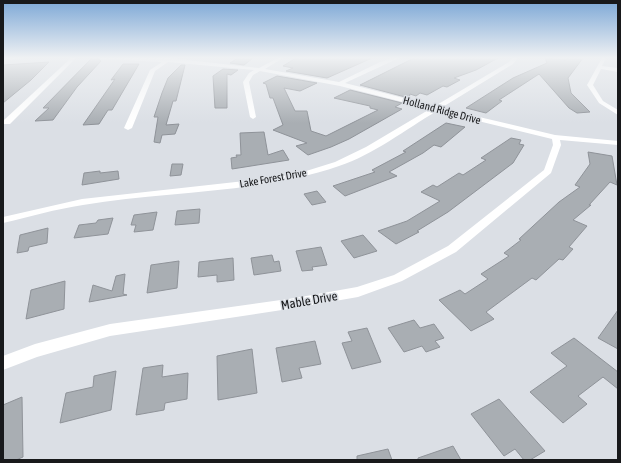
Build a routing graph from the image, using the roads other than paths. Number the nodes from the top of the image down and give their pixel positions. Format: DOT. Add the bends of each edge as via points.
graph roads {
  1 [pos="51,80"];
  2 [pos="148,80"];
  3 [pos="247,80"];
  4 [pos="314,80"];
  5 [pos="348,80"];
  6 [pos="484,80"];
  7 [pos="593,80"];
  8 [pos="339,84"];
  9 [pos="437,108"];
  10 [pos="618,113"];
  11 [pos="253,117"];
  12 [pos="7,122"];
  13 [pos="128,128"];
  14 [pos="556,137"];
  15 [pos="618,143"];
  16 [pos="3,220"];
  17 [pos="3,363"];
  1 -- 12 [label="street"];
  2 -- 13 [label="street"];
  3 -- 11 [label="street"];
  4 -- 8 [label="street, Holland Ridge Drive"];
  5 -- 8 [label="street"];
  6 -- 9 [label="street, Lake Forest Drive"];
  7 -- 10 [label="street" via="590,85 600,102"];
  8 -- 9 [label="street, Holland Ridge Drive"];
  9 -- 14 [label="street, Holland Ridge Drive"];
  9 -- 16 [label="street, Lake Forest Drive" via="369,149 338,164 304,174 262,182 82,202"];
  14 -- 15 [label="street, Holland Ridge Drive"];
  14 -- 17 [label="street, Mable Drive" via="548,171 452,250 398,278 358,292 110,330 35,351"];
}
